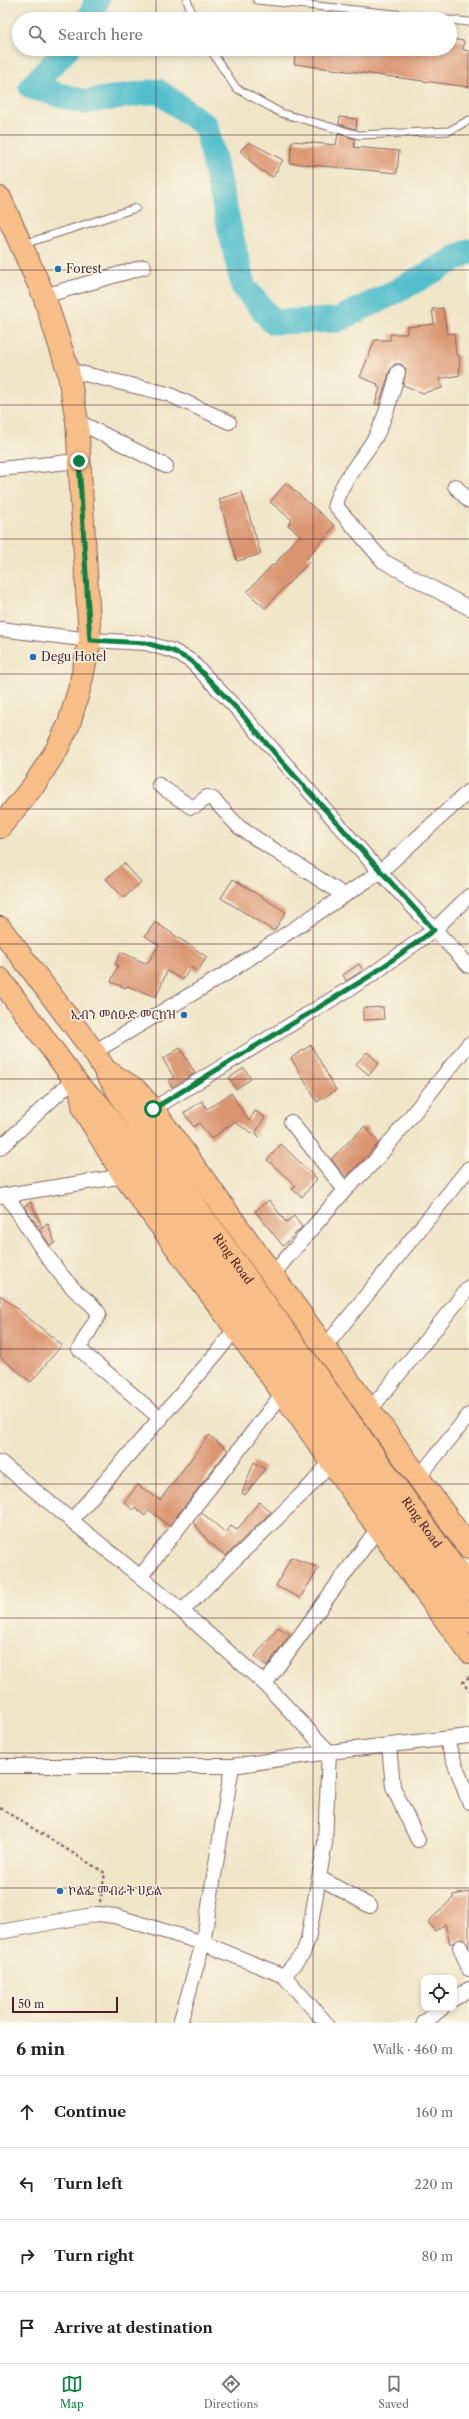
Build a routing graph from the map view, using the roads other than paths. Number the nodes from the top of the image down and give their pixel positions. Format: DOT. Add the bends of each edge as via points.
graph roads {
  1 [pos="187,0"];
  2 [pos="257,0"];
  3 [pos="191,12"];
  4 [pos="375,12"];
  5 [pos="457,21"];
  6 [pos="469,22"];
  7 [pos="215,56"];
  8 [pos="469,120"];
  9 [pos="0,198"];
  10 [pos="136,208"];
  11 [pos="21,244"];
  12 [pos="144,267"];
  13 [pos="44,296"];
  14 [pos="68,370"];
  15 [pos="398,372"];
  16 [pos="77,421"];
  17 [pos="229,422"];
  18 [pos="79,461"];
  19 [pos="166,466"];
  20 [pos="0,469"];
  21 [pos="455,486"];
  22 [pos="469,501"];
  23 [pos="469,608"];
  24 [pos="0,629"];
  25 [pos="90,640"];
  26 [pos="159,785"];
  27 [pos="469,791"];
  28 [pos="0,827"];
  29 [pos="380,872"];
  30 [pos="344,895"];
  31 [pos="469,896"];
  32 [pos="0,928"];
  33 [pos="434,930"];
  34 [pos="469,966"];
  35 [pos="0,979"];
  36 [pos="469,1044"];
  37 [pos="94,1052"];
  38 [pos="107,1071"];
  39 [pos="77,1083"];
  40 [pos="153,1109"];
  41 [pos="292,1122"];
  42 [pos="0,1148"];
  43 [pos="469,1168"];
  44 [pos="124,1176"];
  45 [pos="346,1190"];
  46 [pos="4,1196"];
  47 [pos="272,1275"];
  48 [pos="469,1287"];
  49 [pos="236,1328"];
  50 [pos="324,1348"];
  51 [pos="284,1393"];
  52 [pos="370,1410"];
  53 [pos="469,1415"];
  54 [pos="161,1418"];
  55 [pos="330,1460"];
  56 [pos="0,1462"];
  57 [pos="418,1478"];
  58 [pos="71,1521"];
  59 [pos="378,1528"];
  60 [pos="468,1542"];
  61 [pos="142,1576"];
  62 [pos="469,1589"];
  63 [pos="182,1610"];
  64 [pos="469,1621"];
  65 [pos="469,1652"];
  66 [pos="265,1684"];
  67 [pos="469,1736"];
  68 [pos="446,1738"];
  69 [pos="389,1744"];
  70 [pos="329,1752"];
  71 [pos="0,1766"];
  72 [pos="232,1766"];
  73 [pos="469,1802"];
  74 [pos="418,1840"];
  75 [pos="320,1878"];
  76 [pos="370,1906"];
  77 [pos="0,1932"];
  78 [pos="203,1942"];
  79 [pos="460,1947"];
  80 [pos="469,1969"];
  81 [pos="284,1976"];
  82 [pos="469,1989"];
  83 [pos="457,1997"];
  84 [pos="438,2011"];
  85 [pos="180,2023"];
  86 [pos="326,2023"];
  87 [pos="424,2023"];
  1 -- 3 [label="lane"];
  2 -- 4 [label="lane"];
  5 -- 6 [label="lane"];
  7 -- 8 [label="lane" via="236,88 281,113 359,134 449,131"];
  9 -- 11 [label="main road"];
  10 -- 11 [label="lane"];
  11 -- 13 [label="main road"];
  12 -- 13 [label="street"];
  13 -- 14 [label="main road"];
  14 -- 16 [label="main road"];
  14 -- 17 [label="street" via="168,394"];
  15 -- 23 [label="street" via="387,413 337,497 335,505 383,561"];
  16 -- 18 [label="main road"];
  16 -- 19 [label="street"];
  18 -- 20 [label="street"];
  18 -- 25 [label="main road"];
  21 -- 22 [label="street"];
  24 -- 25 [label="street"];
  25 -- 28 [label="main road" via="69,724 57,749 34,786"];
  25 -- 29 [label="street" via="146,643 173,651 191,661 240,712"];
  26 -- 30 [label="street" via="191,807 197,806 207,797 213,798 239,827"];
  27 -- 29 [label="street"];
  29 -- 30 [label="street"];
  29 -- 33 [label="street"];
  30 -- 37 [label="street" via="227,973"];
  31 -- 33 [label="street"];
  32 -- 37 [label="main road, Ring Road"];
  33 -- 34 [label="street"];
  33 -- 40 [label="street" via="370,976"];
  35 -- 39 [label="main road, Ring Road"];
  36 -- 45 [label="street" via="375,1161"];
  37 -- 38 [label="main road, Ring Road"];
  38 -- 40 [label="main road" via="135,1089"];
  38 -- 62 [label="main road, Ring Road" via="125,1103 202,1214"];
  39 -- 42 [label="street"];
  39 -- 44 [label="main road" via="84,1110"];
  39 -- 64 [label="main road, Ring Road" via="99,1104"];
  40 -- 47 [label="main road"];
  41 -- 45 [label="street"];
  43 -- 50 [label="street"];
  44 -- 46 [label="street"];
  44 -- 49 [label="main road"];
  45 -- 47 [label="street"];
  46 -- 54 [label="street" via="72,1288 95,1307 99,1314 79,1349"];
  47 -- 50 [label="main road"];
  48 -- 52 [label="street"];
  49 -- 51 [label="main road"];
  49 -- 54 [label="street"];
  50 -- 52 [label="main road"];
  51 -- 55 [label="main road"];
  51 -- 61 [label="street"];
  52 -- 57 [label="main road"];
  53 -- 57 [label="street"];
  54 -- 58 [label="street"];
  55 -- 59 [label="main road"];
  55 -- 63 [label="street" via="311,1485"];
  56 -- 58 [label="street"];
  57 -- 60 [label="main road"];
  58 -- 61 [label="street"];
  59 -- 65 [label="main road"];
  59 -- 66 [label="street"];
  61 -- 63 [label="street"];
  63 -- 66 [label="street"];
  66 -- 70 [label="street"];
  67 -- 68 [label="street"];
  68 -- 69 [label="street"];
  68 -- 73 [label="street"];
  69 -- 70 [label="street"];
  69 -- 74 [label="street" via="393,1787"];
  70 -- 72 [label="street"];
  70 -- 75 [label="street" via="325,1843"];
  71 -- 72 [label="street"];
  72 -- 78 [label="street"];
  75 -- 76 [label="street"];
  75 -- 81 [label="street" via="308,1940 303,1953"];
  77 -- 78 [label="street" via="98,1914 115,1916"];
  78 -- 81 [label="street"];
  78 -- 85 [label="street"];
  79 -- 80 [label="street"];
  81 -- 86 [label="street"];
  82 -- 83 [label="street"];
  84 -- 87 [label="street"];
}
